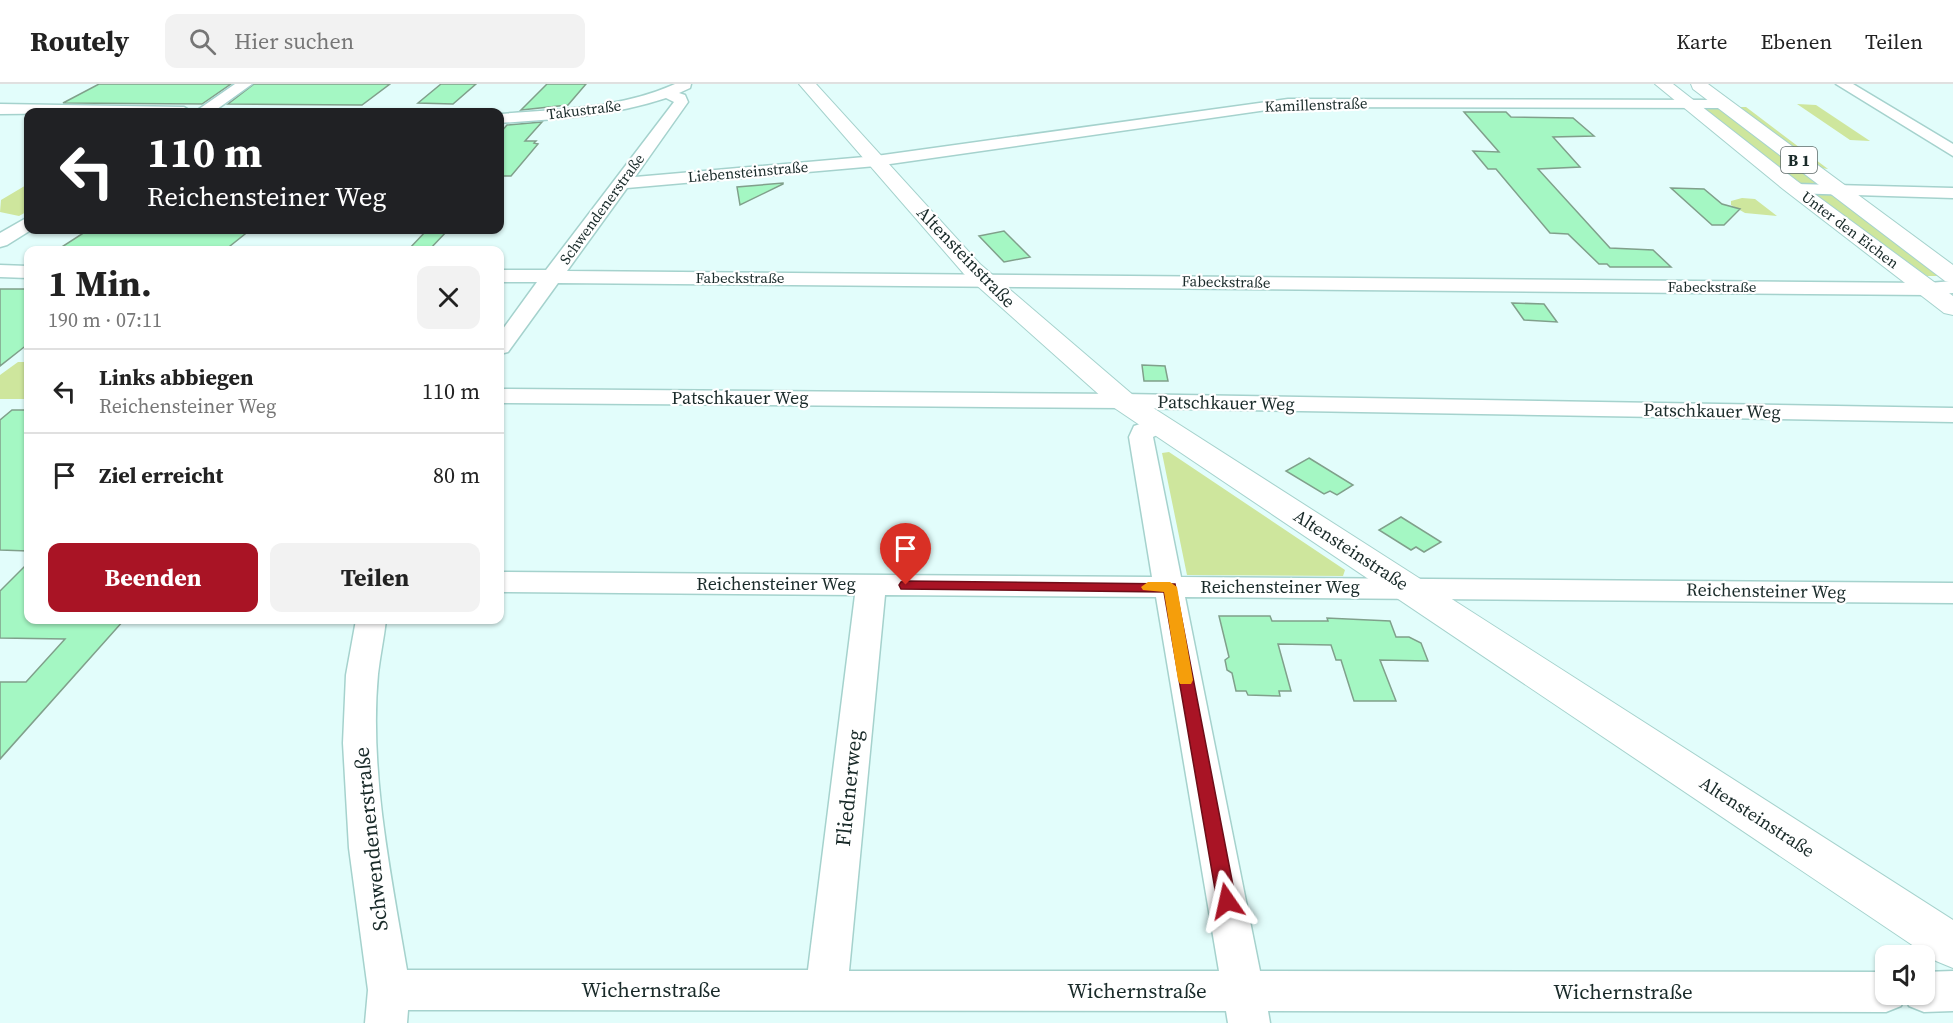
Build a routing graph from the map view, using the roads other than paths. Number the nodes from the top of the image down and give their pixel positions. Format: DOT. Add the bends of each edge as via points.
graph roads {
  1 [pos="245,84"];
  2 [pos="686,84"];
  3 [pos="807,84"];
  4 [pos="1663,84"];
  5 [pos="1698,84"];
  6 [pos="1843,84"];
  7 [pos="667,94"];
  8 [pos="1687,104"];
  9 [pos="1724,104"];
  10 [pos="210,108"];
  11 [pos="0,109"];
  12 [pos="24,109"];
  13 [pos="504,118"];
  14 [pos="1953,151"];
  15 [pos="876,161"];
  16 [pos="620,183"];
  17 [pos="1796,189"];
  18 [pos="1839,190"];
  19 [pos="1953,193"];
  20 [pos="24,226"];
  21 [pos="0,241"];
  22 [pos="0,272"];
  23 [pos="24,272"];
  24 [pos="504,276"];
  25 [pos="553,276"];
  26 [pos="1953,276"];
  27 [pos="982,279"];
  28 [pos="1953,288"];
  29 [pos="1929,289"];
  30 [pos="1953,308"];
  31 [pos="504,342"];
  32 [pos="504,396"];
  33 [pos="1123,401"];
  34 [pos="1953,415"];
  35 [pos="1158,425"];
  36 [pos="504,582"];
  37 [pos="871,585"];
  38 [pos="1170,587"];
  39 [pos="1409,588"];
  40 [pos="1953,593"];
  41 [pos="370,624"];
  42 [pos="1953,946"];
  43 [pos="826,991"];
  44 [pos="1953,991"];
  45 [pos="1875,992"];
  46 [pos="1935,992"];
  47 [pos="387,1006"];
  48 [pos="1246,1007"];
  1 -- 10 [label="street"];
  2 -- 7 [label="street"];
  3 -- 15 [label="main road, Altensteinstraße"];
  4 -- 8 [label="main road, Unter den Eichen / B 1"];
  5 -- 9 [label="main road, Unter den Eichen / B 1"];
  6 -- 14 [label="street"];
  7 -- 13 [label="street, Takustraße" via="602,110"];
  7 -- 16 [label="street, Schwendenerstraße" via="681,102"];
  8 -- 9 [label="street, Kamillenstraße"];
  8 -- 15 [label="street, Kamillenstraße" via="1285,97"];
  8 -- 17 [label="main road, Unter den Eichen / B 1"];
  9 -- 18 [label="main road, Unter den Eichen / B 1"];
  11 -- 12 [label="street"];
  15 -- 16 [label="street, Liebensteinstraße"];
  15 -- 27 [label="main road, Altensteinstraße"];
  16 -- 25 [label="street, Schwendenerstraße"];
  17 -- 18 [label="street"];
  17 -- 29 [label="main road, Unter den Eichen / B 1"];
  18 -- 19 [label="street"];
  18 -- 26 [label="main road, Unter den Eichen / B 1"];
  20 -- 21 [label="street"];
  22 -- 23 [label="street"];
  24 -- 25 [label="street, Fabeckstraße"];
  25 -- 27 [label="street, Fabeckstraße"];
  25 -- 31 [label="street, Schwendenerstraße"];
  27 -- 29 [label="street, Fabeckstraße"];
  27 -- 33 [label="main road, Altensteinstraße"];
  28 -- 29 [label="street, Fabeckstraße"];
  29 -- 30 [label="main road, Unter den Eichen / B 1"];
  32 -- 33 [label="street, Patschkauer Weg"];
  33 -- 34 [label="street, Patschkauer Weg"];
  33 -- 35 [label="main road, Altensteinstraße"];
  35 -- 38 [label="street" via="1143,431 1141,437"];
  35 -- 39 [label="main road, Altensteinstraße"];
  36 -- 37 [label="street, Reichensteiner Weg"];
  37 -- 38 [label="street, Reichensteiner Weg"];
  37 -- 43 [label="street, Fliednerweg"];
  38 -- 39 [label="street, Reichensteiner Weg"];
  38 -- 48 [label="street"];
  39 -- 40 [label="street, Reichensteiner Weg"];
  39 -- 42 [label="main road, Altensteinstraße"];
  41 -- 47 [label="street, Schwendenerstraße" via="362,675 360,743"];
  43 -- 47 [label="street, Wichernstraße"];
  43 -- 48 [label="street, Wichernstraße"];
  44 -- 46 [label="street"];
  45 -- 48 [label="street, Wichernstraße"];
}
